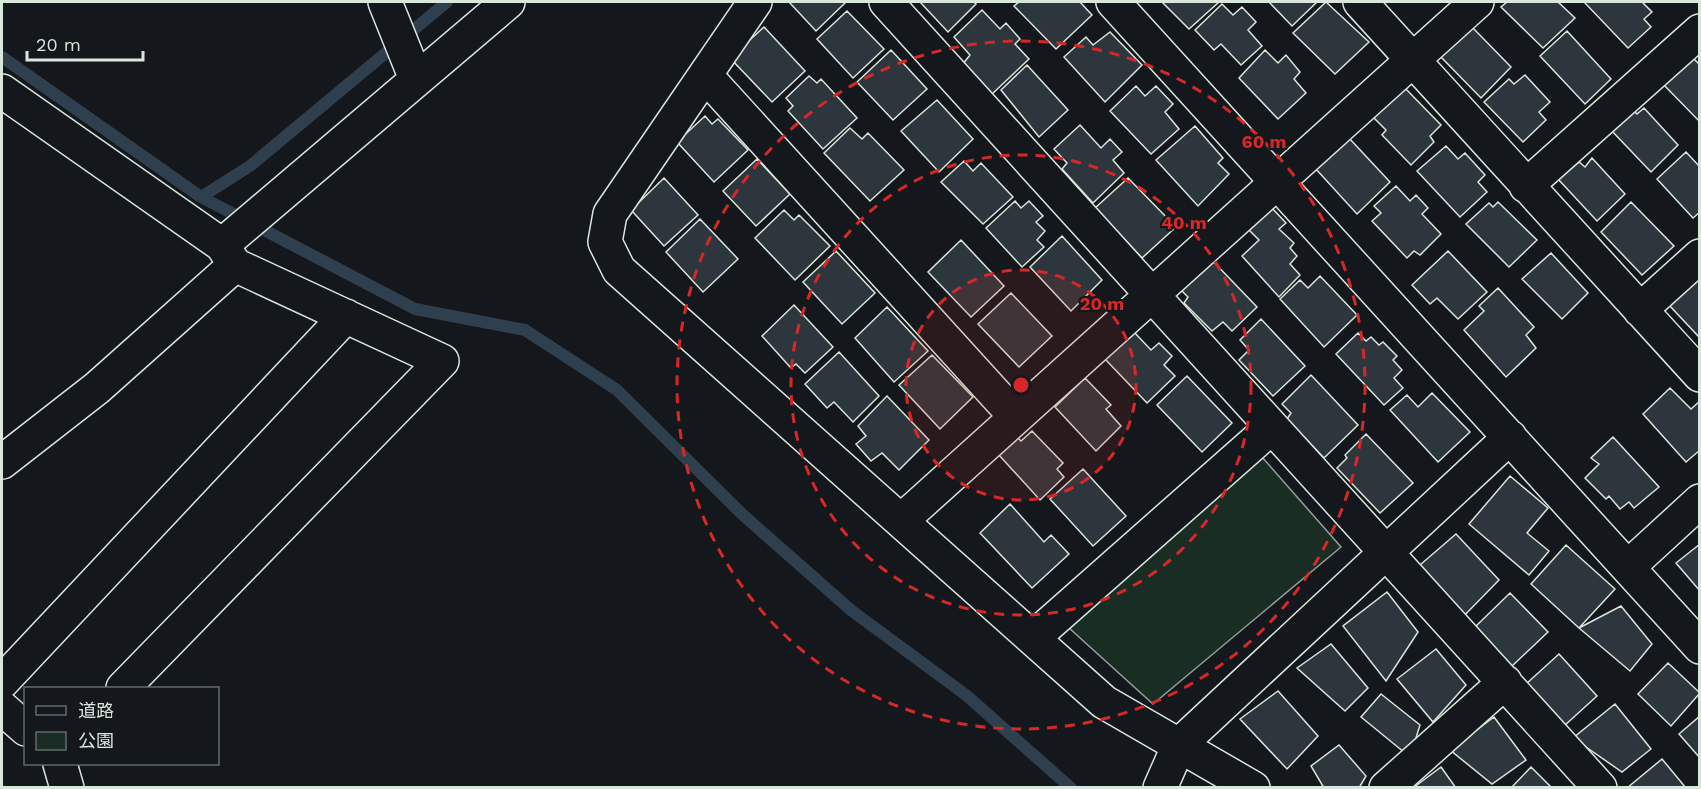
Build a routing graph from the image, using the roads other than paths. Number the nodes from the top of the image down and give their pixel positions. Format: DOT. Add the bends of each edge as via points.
graph roads {
  1 [pos="385,2"];
  2 [pos="508,2"];
  3 [pos="755,2"];
  4 [pos="886,2"];
  5 [pos="1113,2"];
  6 [pos="1360,2"];
  7 [pos="1477,2"];
  8 [pos="1700,31"];
  9 [pos="1412,60"];
  10 [pos="705,75"];
  11 [pos="416,79"];
  12 [pos="2,91"];
  13 [pos="1277,182"];
  14 [pos="1527,186"];
  15 [pos="229,250"];
  16 [pos="1700,256"];
  17 [pos="1152,294"];
  18 [pos="1640,310"];
  19 [pos="346,316"];
  20 [pos="1700,375"];
  21 [pos="1016,417"];
  22 [pos="1272,427"];
  23 [pos="1510,437"];
  24 [pos="2,462"];
  25 [pos="1700,501"];
  26 [pos="902,520"];
  27 [pos="1387,552"];
  28 [pos="1628,567"];
  29 [pos="1033,638"];
  30 [pos="1700,647"];
  31 [pos="2,682"];
  32 [pos="1504,682"];
  33 [pos="124,687"];
  34 [pos="2,708"];
  35 [pos="24,727"];
  36 [pos="1179,745"];
  37 [pos="60,765"];
  38 [pos="67,788"];
  39 [pos="1160,788"];
  40 [pos="1253,788"];
  41 [pos="1386,788"];
  42 [pos="1600,788"];
  1 -- 11 [label="street"];
  2 -- 11 [label="street"];
  3 -- 10 [label="street"];
  4 -- 17 [label="street"];
  5 -- 13 [label="street"];
  6 -- 9 [label="street"];
  7 -- 9 [label="street"];
  8 -- 14 [label="street"];
  9 -- 13 [label="street"];
  9 -- 14 [label="street"];
  10 -- 21 [label="street"];
  10 -- 26 [label="street" via="610,214 605,242 619,270"];
  11 -- 15 [label="street" via="270,205"];
  12 -- 15 [label="street"];
  13 -- 17 [label="street"];
  13 -- 23 [label="street"];
  14 -- 18 [label="street"];
  15 -- 19 [label="street"];
  15 -- 24 [label="street" via="97,388"];
  16 -- 18 [label="street"];
  17 -- 21 [label="street"];
  17 -- 22 [label="street"];
  18 -- 20 [label="street"];
  19 -- 31 [label="street"];
  19 -- 33 [label="street" via="442,362"];
  21 -- 26 [label="street"];
  22 -- 27 [label="street"];
  22 -- 29 [label="street"];
  23 -- 27 [label="street"];
  23 -- 28 [label="street"];
  25 -- 28 [label="street"];
  26 -- 29 [label="street"];
  27 -- 32 [label="street"];
  27 -- 36 [label="street"];
  28 -- 30 [label="street"];
  29 -- 36 [label="street" via="1104,702"];
  32 -- 41 [label="street"];
  32 -- 42 [label="street"];
  34 -- 35 [label="street"];
  36 -- 39 [label="street"];
  36 -- 40 [label="street"];
  37 -- 38 [label="street"];
}
